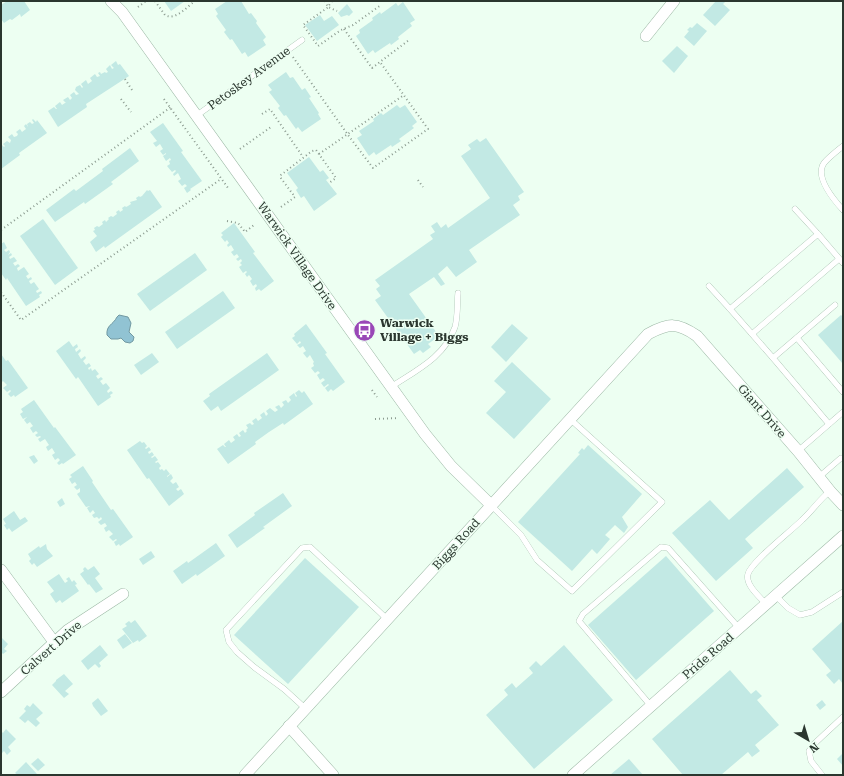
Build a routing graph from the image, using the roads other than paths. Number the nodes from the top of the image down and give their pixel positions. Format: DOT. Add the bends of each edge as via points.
graph roads {
  1 [pos="111,1"];
  2 [pos="674,1"];
  3 [pos="646,36"];
  4 [pos="302,40"];
  5 [pos="196,116"];
  6 [pos="843,146"];
  7 [pos="795,209"];
  8 [pos="843,210"];
  9 [pos="818,234"];
  10 [pos="841,261"];
  11 [pos="709,286"];
  12 [pos="458,293"];
  13 [pos="835,305"];
  14 [pos="730,309"];
  15 [pos="674,325"];
  16 [pos="752,334"];
  17 [pos="797,338"];
  18 [pos="773,358"];
  19 [pos="391,387"];
  20 [pos="843,392"];
  21 [pos="843,412"];
  22 [pos="570,419"];
  23 [pos="829,424"];
  24 [pos="798,451"];
  25 [pos="843,458"];
  26 [pos="819,478"];
  27 [pos="830,492"];
  28 [pos="491,505"];
  29 [pos="843,505"];
  30 [pos="843,536"];
  31 [pos="1,570"];
  32 [pos="843,592"];
  33 [pos="123,594"];
  34 [pos="776,596"];
  35 [pos="766,604"];
  36 [pos="387,619"];
  37 [pos="739,628"];
  38 [pos="54,642"];
  39 [pos="1,692"];
  40 [pos="651,706"];
  41 [pos="306,709"];
  42 [pos="843,717"];
  43 [pos="289,726"];
  44 [pos="245,775"];
  45 [pos="332,775"];
  46 [pos="573,775"];
  47 [pos="822,775"];
  1 -- 5 [label="street, Warwick Village Drive" via="122,12"];
  2 -- 3 [label="street"];
  4 -- 5 [label="lane, Petoskey Avenue"];
  5 -- 19 [label="street, Warwick Village Drive"];
  6 -- 8 [label="lane" via="823,164 821,176 830,196"];
  7 -- 9 [label="lane"];
  9 -- 10 [label="lane"];
  9 -- 14 [label="lane"];
  10 -- 16 [label="lane"];
  11 -- 14 [label="lane"];
  12 -- 19 [label="lane" via="455,327 444,349"];
  13 -- 17 [label="lane"];
  14 -- 16 [label="lane"];
  15 -- 22 [label="street, Biggs Road" via="662,327 648,334"];
  15 -- 24 [label="street, Giant Drive" via="686,328 697,336"];
  16 -- 18 [label="lane"];
  17 -- 18 [label="lane"];
  17 -- 20 [label="lane"];
  18 -- 23 [label="lane"];
  19 -- 28 [label="street, Warwick Village Drive" via="451,466"];
  21 -- 23 [label="lane"];
  22 -- 28 [label="street, Biggs Road"];
  22 -- 28 [label="lane" via="662,502 572,591 537,560 521,535"];
  23 -- 24 [label="lane"];
  24 -- 26 [label="street, Giant Drive"];
  25 -- 26 [label="lane"];
  26 -- 27 [label="street, Giant Drive"];
  27 -- 29 [label="street, Giant Drive"];
  27 -- 35 [label="lane" via="754,565 748,575 749,584"];
  28 -- 36 [label="street, Biggs Road"];
  30 -- 34 [label="street, Pride Road"];
  31 -- 38 [label="street"];
  32 -- 34 [label="lane" via="812,612 800,615"];
  33 -- 38 [label="street, Calvert Drive"];
  34 -- 35 [label="street, Pride Road"];
  35 -- 37 [label="street, Pride Road"];
  36 -- 41 [label="street, Biggs Road"];
  36 -- 41 [label="lane" via="310,548 302,548 226,630 229,642 237,652"];
  37 -- 40 [label="street, Pride Road"];
  37 -- 40 [label="lane" via="668,548 661,547 583,614 579,621"];
  38 -- 39 [label="street, Calvert Drive"];
  40 -- 46 [label="street, Pride Road"];
  41 -- 43 [label="street, Biggs Road"];
  42 -- 47 [label="lane" via="809,751 811,761"];
  43 -- 44 [label="street, Biggs Road"];
  43 -- 45 [label="street"];
}
